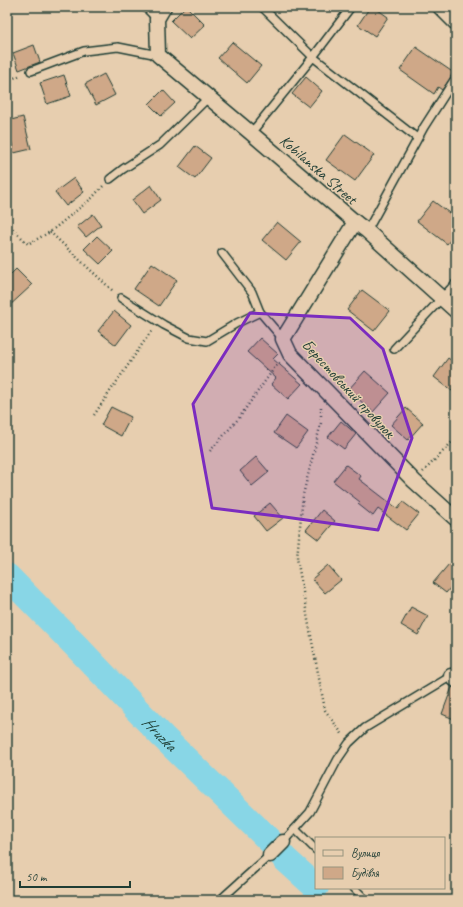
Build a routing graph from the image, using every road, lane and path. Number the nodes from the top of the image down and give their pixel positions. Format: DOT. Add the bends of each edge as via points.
graph roads {
  1 [pos="146,7"];
  2 [pos="262,7"];
  3 [pos="351,7"];
  4 [pos="440,7"];
  5 [pos="160,13"];
  6 [pos="456,23"];
  7 [pos="158,55"];
  8 [pos="313,57"];
  9 [pos="31,71"];
  10 [pos="456,78"];
  11 [pos="7,81"];
  12 [pos="209,97"];
  13 [pos="251,133"];
  14 [pos="417,138"];
  15 [pos="110,179"];
  16 [pos="355,222"];
  17 [pos="7,223"];
  18 [pos="367,231"];
  19 [pos="50,232"];
  20 [pos="222,253"];
  21 [pos="456,282"];
  22 [pos="121,298"];
  23 [pos="442,299"];
  24 [pos="456,311"];
  25 [pos="260,312"];
  26 [pos="158,321"];
  27 [pos="283,339"];
  28 [pos="394,349"];
  29 [pos="290,354"];
  30 [pos="321,386"];
  31 [pos="94,415"];
  32 [pos="456,438"];
  33 [pos="210,451"];
  34 [pos="414,481"];
  35 [pos="456,519"];
  36 [pos="454,676"];
  37 [pos="349,743"];
  38 [pos="295,829"];
  39 [pos="284,842"];
  40 [pos="315,849"];
  41 [pos="270,856"];
  42 [pos="355,889"];
  43 [pos="220,900"];
  44 [pos="366,900"];
  1 -- 5 [label="lane"];
  2 -- 8 [label="lane"];
  3 -- 8 [label="lane"];
  4 -- 6 [label="street"];
  5 -- 7 [label="street"];
  7 -- 9 [label="lane" via="118,47 84,51"];
  7 -- 12 [label="street, Kobilanska Street"];
  8 -- 13 [label="lane"];
  8 -- 14 [label="lane"];
  9 -- 11 [label="path"];
  10 -- 14 [label="lane"];
  12 -- 13 [label="street, Kobilanska Street"];
  12 -- 15 [label="lane" via="160,145"];
  13 -- 16 [label="street, Kobilanska Street"];
  14 -- 18 [label="lane"];
  15 -- 19 [label="path" via="92,198"];
  16 -- 18 [label="street, Kobilanska Street"];
  16 -- 27 [label="street, Берестовський провулок"];
  17 -- 19 [label="path" via="28,244"];
  18 -- 23 [label="street, Kobilanska Street"];
  19 -- 22 [label="path"];
  20 -- 25 [label="lane" via="252,292"];
  21 -- 23 [label="lane"];
  22 -- 26 [label="lane"];
  23 -- 24 [label="street, Kobilanska Street"];
  23 -- 28 [label="lane"];
  25 -- 26 [label="lane" via="207,341 189,338"];
  25 -- 27 [label="lane"];
  26 -- 31 [label="path"];
  27 -- 29 [label="street, Берестовський провулок"];
  29 -- 30 [label="street, Берестовський провулок"];
  29 -- 33 [label="path" via="275,367"];
  30 -- 34 [label="street, Берестовський провулок"];
  30 -- 37 [label="path" via="321,423 302,495 297,558 325,710"];
  32 -- 34 [label="path"];
  34 -- 35 [label="street, Берестовський провулок"];
  36 -- 37 [label="lane" via="365,728"];
  37 -- 38 [label="lane" via="310,812"];
  38 -- 39 [label="lane"];
  38 -- 40 [label="lane"];
  39 -- 41 [label="street"];
  41 -- 43 [label="lane"];
  42 -- 44 [label="lane"];
}
